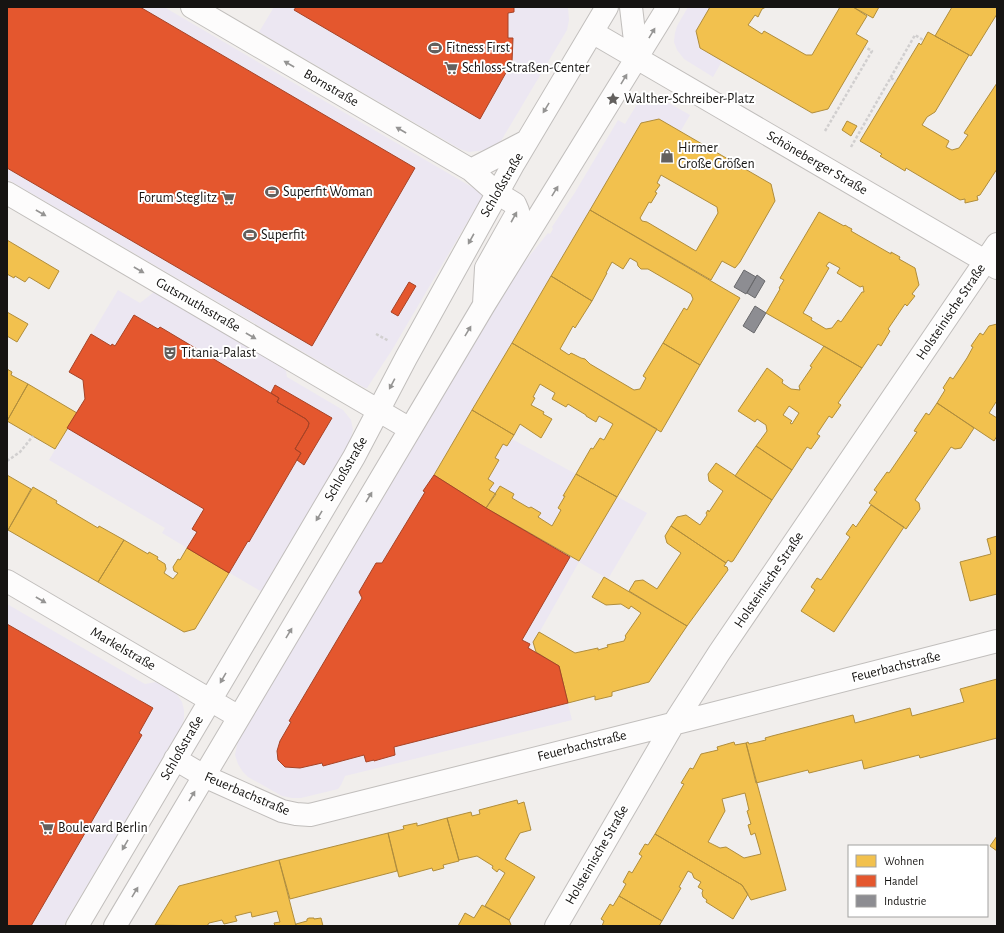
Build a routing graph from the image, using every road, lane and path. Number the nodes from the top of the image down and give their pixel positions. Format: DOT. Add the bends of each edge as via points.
graph roads {
  1 [pos="192,7"];
  2 [pos="588,7"];
  3 [pos="607,7"];
  4 [pos="631,7"];
  5 [pos="668,7"];
  6 [pos="592,32"];
  7 [pos="923,40"];
  8 [pos="865,47"];
  9 [pos="637,58"];
  10 [pos="891,78"];
  11 [pos="896,81"];
  12 [pos="825,131"];
  13 [pos="527,141"];
  14 [pos="851,147"];
  15 [pos="470,170"];
  16 [pos="7,193"];
  17 [pos="497,193"];
  18 [pos="993,258"];
  19 [pos="484,305"];
  20 [pos="376,334"];
  21 [pos="393,343"];
  22 [pos="378,410"];
  23 [pos="410,429"];
  24 [pos="33,436"];
  25 [pos="7,461"];
  26 [pos="7,581"];
  27 [pos="997,641"];
  28 [pos="210,700"];
  29 [pos="239,717"];
  30 [pos="674,723"];
  31 [pos="175,759"];
  32 [pos="204,776"];
  33 [pos="77,926"];
  34 [pos="115,926"];
  35 [pos="556,926"];
  15 -- 1 [label="street, Bornstraße, one-way"];
  2 -- 6 [label="street"];
  3 -- 6 [label="street, Schloßstraße"];
  4 -- 9 [label="street"];
  9 -- 5 [label="street, one-way"];
  6 -- 9 [label="street"];
  6 -- 13 [label="street, Schloßstraße, one-way"];
  7 -- 10 [label="path" via="915,35"];
  8 -- 12 [label="path" via="872,51"];
  9 -- 18 [label="street, Schöneberger Straße"];
  19 -- 9 [label="street, one-way"];
  10 -- 11 [label="path"];
  10 -- 14 [label="path"];
  13 -- 15 [label="street"];
  13 -- 17 [label="street, Schloßstraße"];
  15 -- 17 [label="street, Bornstraße"];
  16 -- 22 [label="street, Gutsmuthsstraße, one-way"];
  19 -- 17 [label="street, Bornstraße, one-way" via="486,268 518,211 515,204"];
  17 -- 22 [label="street, Schloßstraße, one-way"];
  18 -- 30 [label="street, Holsteinische Straße" via="719,653"];
  23 -- 19 [label="street, one-way"];
  20 -- 21 [label="path"];
  22 -- 23 [label="street, Gutsmuthsstraße"];
  22 -- 28 [label="street, Schloßstraße, one-way" via="354,457"];
  29 -- 23 [label="street, one-way"];
  24 -- 25 [label="path" via="20,452"];
  26 -- 28 [label="street, Markelstraße, one-way"];
  27 -- 30 [label="street, Feuerbachstraße"];
  28 -- 29 [label="street, Markelstraße"];
  28 -- 31 [label="street, Schloßstraße"];
  29 -- 32 [label="street"];
  30 -- 32 [label="street, Feuerbachstraße" via="310,814 282,811"];
  30 -- 35 [label="street, Holsteinische Straße"];
  31 -- 32 [label="street, Feuerbachstraße"];
  31 -- 33 [label="street, Schloßstraße, one-way"];
  34 -- 32 [label="street, one-way"];
}
